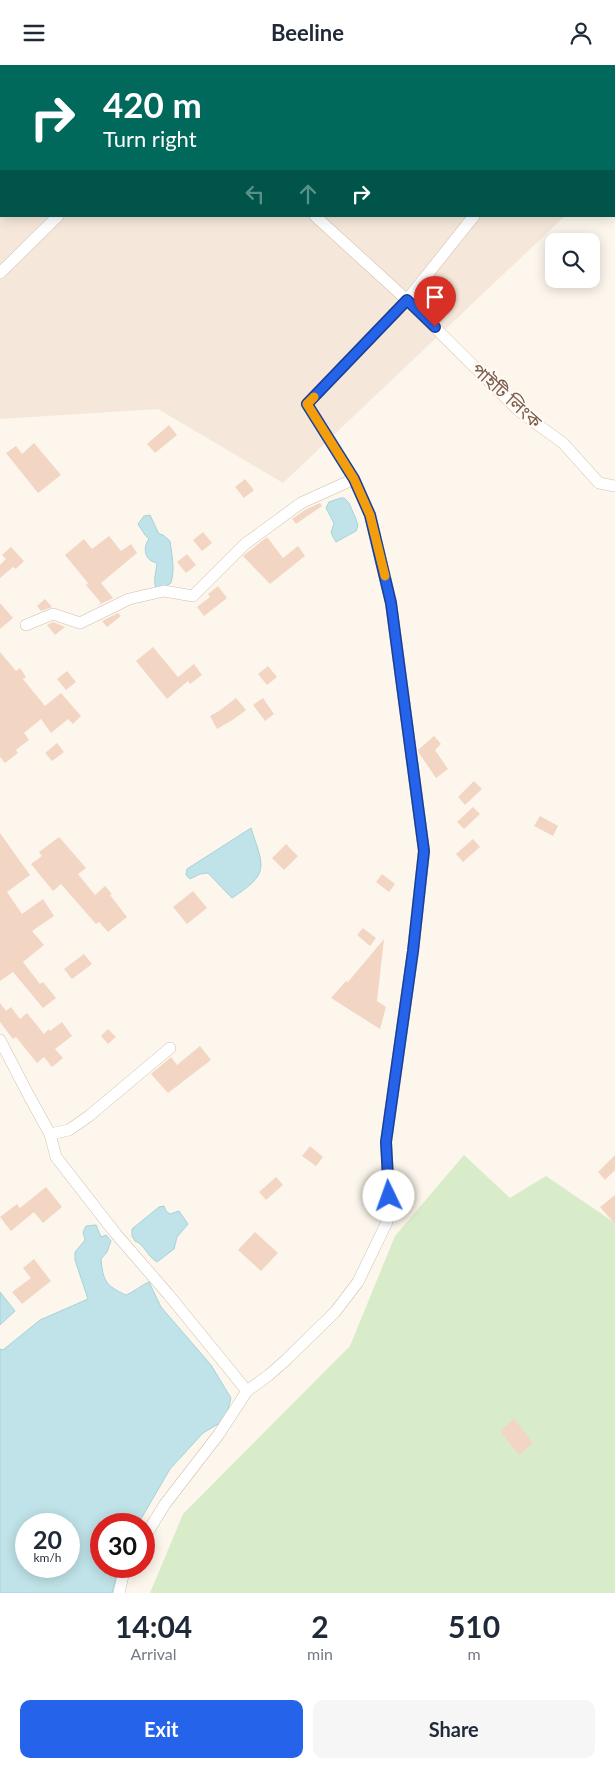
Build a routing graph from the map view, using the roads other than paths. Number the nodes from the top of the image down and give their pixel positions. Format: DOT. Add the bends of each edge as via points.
graph roads {
  1 [pos="57,217"];
  2 [pos="316,217"];
  3 [pos="473,217"];
  4 [pos="0,273"];
  5 [pos="407,300"];
  6 [pos="354,479"];
  7 [pos="615,486"];
  8 [pos="26,625"];
  9 [pos="0,1040"];
  10 [pos="170,1048"];
  11 [pos="50,1134"];
  12 [pos="247,1391"];
  13 [pos="155,1519"];
  14 [pos="122,1578"];
  15 [pos="119,1593"];
  1 -- 4 [label="street"];
  2 -- 5 [label="street, পাইটি লিংক"];
  3 -- 5 [label="street"];
  5 -- 6 [label="street" via="307,404"];
  5 -- 7 [label="street, পাইটি লিংক" via="519,411 563,443 599,483"];
  6 -- 8 [label="street" via="301,503 245,544 192,596 164,591 129,599 80,623 53,614"];
  6 -- 12 [label="street" via="370,515 391,603 424,851 386,1142 387,1222 358,1282 335,1311 287,1359"];
  9 -- 11 [label="street"];
  10 -- 11 [label="street" via="89,1116 68,1130"];
  11 -- 12 [label="street" via="56,1157 80,1189"];
  12 -- 13 [label="street"];
  14 -- 15 [label="street"];
}
